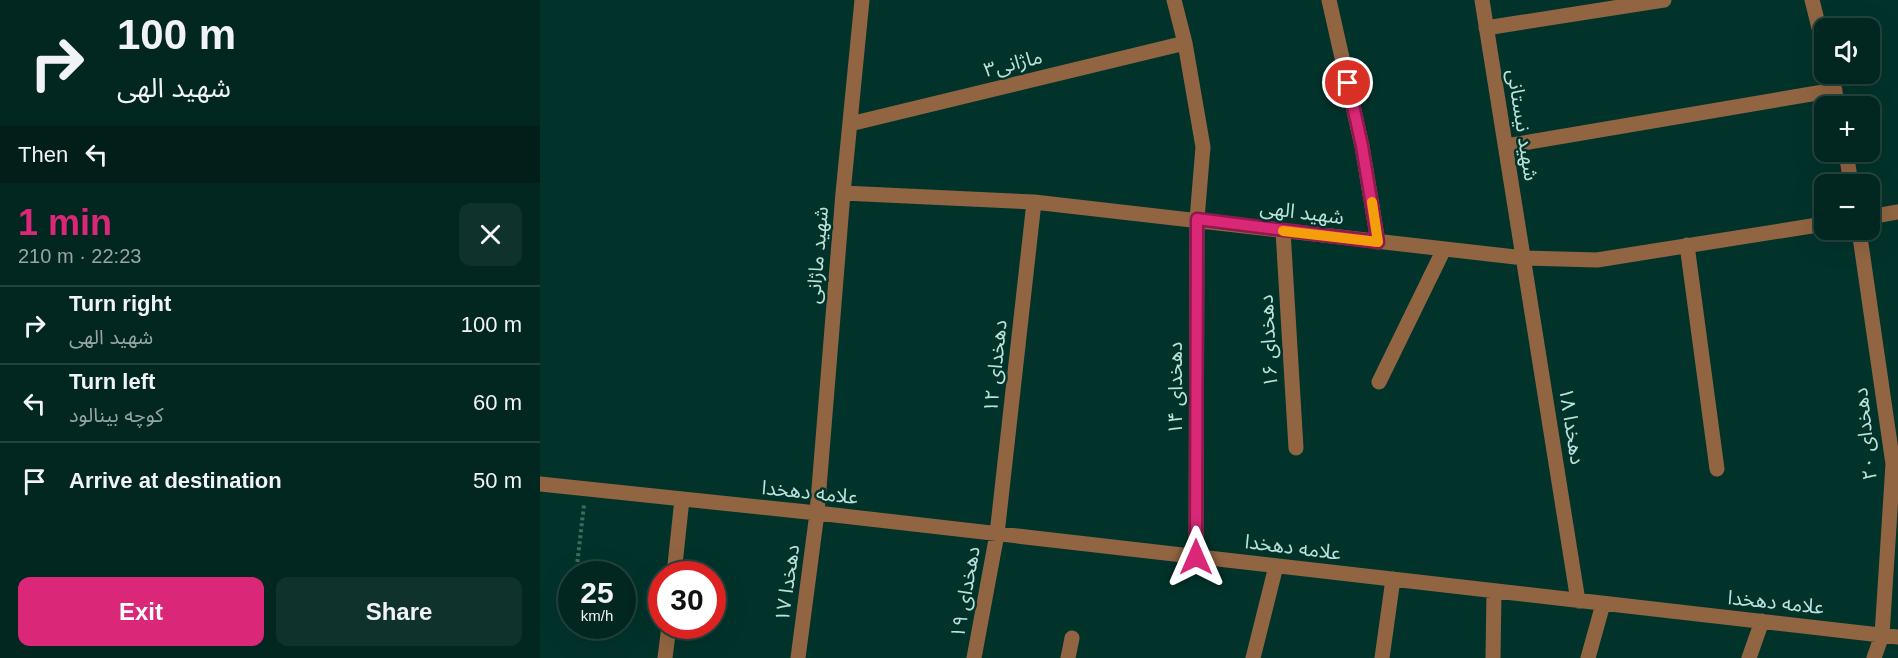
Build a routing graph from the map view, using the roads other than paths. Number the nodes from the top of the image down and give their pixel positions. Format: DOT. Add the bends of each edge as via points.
graph roads {
  1 [pos="862,0"];
  2 [pos="1174,0"];
  3 [pos="1329,0"];
  4 [pos="1482,0"];
  5 [pos="1664,0"];
  6 [pos="1812,0"];
  7 [pos="1816,18"];
  8 [pos="1486,28"];
  9 [pos="1185,43"];
  10 [pos="1833,84"];
  11 [pos="1835,90"];
  12 [pos="1836,96"];
  13 [pos="850,124"];
  14 [pos="1506,146"];
  15 [pos="843,193"];
  16 [pos="1034,202"];
  17 [pos="1898,212"];
  18 [pos="1880,214"];
  19 [pos="1197,219"];
  20 [pos="1814,226"];
  21 [pos="1283,231"];
  22 [pos="1860,240"];
  23 [pos="1378,242"];
  24 [pos="1687,245"];
  25 [pos="1444,249"];
  26 [pos="1524,258"];
  27 [pos="1379,382"];
  28 [pos="1296,448"];
  29 [pos="1717,469"];
  30 [pos="540,484"];
  31 [pos="682,499"];
  32 [pos="817,513"];
  33 [pos="997,534"];
  34 [pos="1196,557"];
  35 [pos="675,561"];
  36 [pos="1276,566"];
  37 [pos="1393,579"];
  38 [pos="1494,591"];
  39 [pos="1578,601"];
  40 [pos="1603,604"];
  41 [pos="1762,621"];
  42 [pos="1882,635"];
  43 [pos="1898,637"];
  44 [pos="1072,638"];
  45 [pos="667,639"];
  46 [pos="665,658"];
  47 [pos="798,658"];
  48 [pos="974,658"];
  49 [pos="1068,658"];
  50 [pos="1253,658"];
  51 [pos="1382,658"];
  52 [pos="1494,658"];
  53 [pos="1588,658"];
  54 [pos="1749,658"];
  55 [pos="1874,658"];
  1 -- 13 [label="street, شهید ماژانی"];
  2 -- 9 [label="street, دهخدای ۱۴"];
  3 -- 23 [label="street" via="1362,146"];
  4 -- 8 [label="street, شهید نیستانی"];
  5 -- 8 [label="street"];
  6 -- 7 [label="street"];
  8 -- 14 [label="street, شهید نیستانی"];
  9 -- 13 [label="street, ماژانی۳"];
  9 -- 19 [label="street, دهخدای ۱۴" via="1203,147"];
  10 -- 11 [label="street"];
  11 -- 12 [label="street"];
  11 -- 14 [label="street"];
  13 -- 15 [label="street, شهید ماژانی"];
  14 -- 26 [label="street, شهید نیستانی"];
  15 -- 16 [label="street, شهید الهی"];
  15 -- 32 [label="street, شهید ماژانی"];
  16 -- 19 [label="street, شهید الهی"];
  16 -- 33 [label="street, دهخدای ۱۲"];
  17 -- 18 [label="street"];
  19 -- 21 [label="street, شهید الهی"];
  19 -- 34 [label="street, دهخدای ۱۴"];
  20 -- 24 [label="street, شهید الهی"];
  21 -- 23 [label="street, شهید الهی"];
  21 -- 28 [label="street, دهخدای ۱۶"];
  22 -- 42 [label="street, دهخدای ۲۰" via="1893,464"];
  23 -- 25 [label="street, شهید الهی"];
  24 -- 26 [label="street, شهید الهی" via="1597,260"];
  24 -- 29 [label="street"];
  25 -- 26 [label="street, شهید الهی"];
  25 -- 27 [label="street"];
  26 -- 39 [label="street, دهخدا ۱۸"];
  30 -- 31 [label="street, علامه دهخدا"];
  31 -- 32 [label="street, علامه دهخدا"];
  31 -- 35 [label="street"];
  32 -- 33 [label="street, علامه دهخدا"];
  32 -- 47 [label="street, دهخدا ۱۷"];
  33 -- 34 [label="street, علامه دهخدا"];
  33 -- 48 [label="street, دهخدای ۱۹"];
  34 -- 36 [label="street, علامه دهخدا"];
  36 -- 37 [label="street, علامه دهخدا"];
  36 -- 50 [label="street"];
  37 -- 38 [label="street, علامه دهخدا"];
  37 -- 51 [label="street"];
  38 -- 39 [label="street, علامه دهخدا"];
  38 -- 52 [label="street"];
  39 -- 40 [label="street, علامه دهخدا"];
  40 -- 41 [label="street, علامه دهخدا"];
  40 -- 53 [label="street"];
  41 -- 42 [label="street, علامه دهخدا"];
  41 -- 54 [label="street"];
  42 -- 43 [label="street, علامه دهخدا"];
  42 -- 55 [label="street, دهخدای ۲۰"];
  44 -- 49 [label="street"];
  45 -- 46 [label="street"];
}
